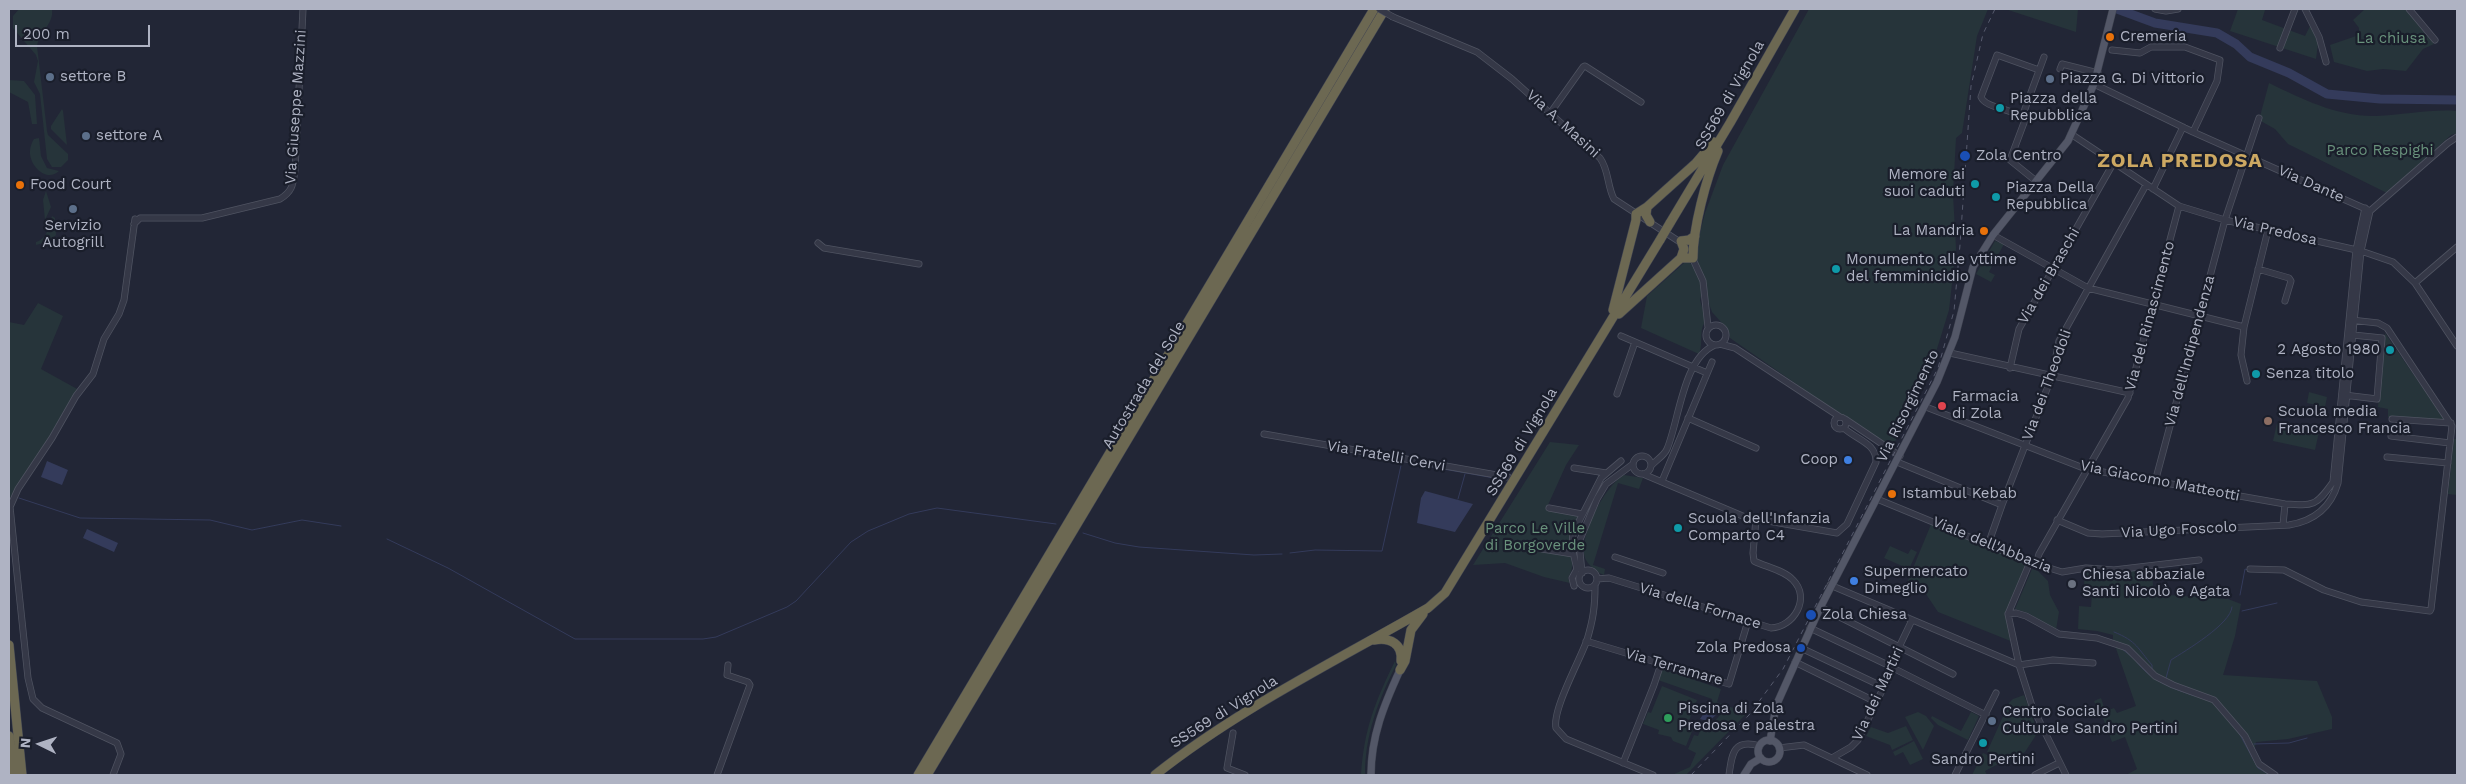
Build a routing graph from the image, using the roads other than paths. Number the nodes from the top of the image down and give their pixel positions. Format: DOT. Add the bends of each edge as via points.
graph roads {
  1 [pos="303,9"];
  2 [pos="1374,9"];
  3 [pos="1380,9"];
  4 [pos="1385,9"];
  5 [pos="1795,9"];
  6 [pos="2113,9"];
  7 [pos="2155,9"];
  8 [pos="2178,9"];
  9 [pos="2295,9"];
  10 [pos="2305,9"];
  11 [pos="2409,9"];
  12 [pos="2435,40"];
  13 [pos="2280,48"];
  14 [pos="2108,50"];
  15 [pos="2044,57"];
  16 [pos="2326,62"];
  17 [pos="2061,67"];
  18 [pos="2039,70"];
  19 [pos="2098,73"];
  20 [pos="2094,84"];
  21 [pos="1641,102"];
  22 [pos="1551,112"];
  23 [pos="2022,117"];
  24 [pos="2259,118"];
  25 [pos="1730,123"];
  26 [pos="2183,127"];
  27 [pos="2193,132"];
  28 [pos="2071,134"];
  29 [pos="2457,137"];
  30 [pos="2247,156"];
  31 [pos="2114,162"];
  32 [pos="2036,181"];
  33 [pos="2146,184"];
  34 [pos="2154,190"];
  35 [pos="1647,206"];
  36 [pos="2179,206"];
  37 [pos="2367,209"];
  38 [pos="1636,214"];
  39 [pos="2226,220"];
  40 [pos="1650,222"];
  41 [pos="1634,227"];
  42 [pos="2268,230"];
  43 [pos="1993,235"];
  44 [pos="1695,236"];
  45 [pos="1681,241"];
  46 [pos="818,243"];
  47 [pos="2457,247"];
  48 [pos="2358,250"];
  49 [pos="1681,258"];
  50 [pos="1694,258"];
  51 [pos="919,264"];
  52 [pos="2054,269"];
  53 [pos="2258,269"];
  54 [pos="2415,283"];
  55 [pos="2088,288"];
  56 [pos="2285,301"];
  57 [pos="2153,306"];
  58 [pos="1707,310"];
  59 [pos="2200,317"];
  60 [pos="2352,320"];
  61 [pos="1718,325"];
  62 [pos="1607,327"];
  63 [pos="1708,327"];
  64 [pos="2244,327"];
  65 [pos="1726,334"];
  66 [pos="2353,335"];
  67 [pos="1621,336"];
  68 [pos="1706,339"];
  69 [pos="1635,342"];
  70 [pos="1717,344"];
  71 [pos="2457,346"];
  72 [pos="1735,348"];
  73 [pos="1703,353"];
  74 [pos="1950,353"];
  75 [pos="2348,361"];
  76 [pos="1712,362"];
  77 [pos="1694,367"];
  78 [pos="2010,368"];
  79 [pos="1707,373"];
  80 [pos="2052,376"];
  81 [pos="2247,381"];
  82 [pos="2130,393"];
  83 [pos="1617,394"];
  84 [pos="2344,395"];
  85 [pos="1926,407"];
  86 [pos="1688,418"];
  87 [pos="1842,418"];
  88 [pos="2392,419"];
  89 [pos="2451,422"];
  90 [pos="1844,428"];
  91 [pos="1264,434"];
  92 [pos="2391,436"];
  93 [pos="2450,443"];
  94 [pos="2025,446"];
  95 [pos="1756,448"];
  96 [pos="1646,456"];
  97 [pos="1660,457"];
  98 [pos="2388,457"];
  99 [pos="1898,459"];
  100 [pos="1621,461"];
  101 [pos="2448,463"];
  102 [pos="1633,464"];
  103 [pos="1574,468"];
  104 [pos="1650,468"];
  105 [pos="2086,469"];
  106 [pos="1620,472"];
  107 [pos="1636,472"];
  108 [pos="1606,473"];
  109 [pos="1643,474"];
  110 [pos="1508,477"];
  111 [pos="1654,477"];
  112 [pos="1662,480"];
  113 [pos="2155,482"];
  114 [pos="2336,482"];
  115 [pos="1877,499"];
  116 [pos="2285,504"];
  117 [pos="2002,505"];
  118 [pos="1549,508"];
  119 [pos="1582,514"];
  120 [pos="1756,519"];
  121 [pos="2057,520"];
  122 [pos="2282,525"];
  123 [pos="1989,542"];
  124 [pos="1530,547"];
  125 [pos="1573,554"];
  126 [pos="2039,554"];
  127 [pos="1615,557"];
  128 [pos="1581,560"];
  129 [pos="2199,560"];
  130 [pos="2031,562"];
  131 [pos="2250,569"];
  132 [pos="1591,571"];
  133 [pos="1663,572"];
  134 [pos="1582,573"];
  135 [pos="1598,579"];
  136 [pos="1830,585"];
  137 [pos="1574,586"];
  138 [pos="1595,586"];
  139 [pos="1588,589"];
  140 [pos="1595,598"];
  141 [pos="1820,607"];
  142 [pos="1428,608"];
  143 [pos="2008,614"];
  144 [pos="1912,620"];
  145 [pos="1748,621"];
  146 [pos="1810,628"];
  147 [pos="1586,641"];
  148 [pos="1365,644"];
  149 [pos="9,645"];
  150 [pos="1801,648"];
  151 [pos="1900,648"];
  152 [pos="1795,662"];
  153 [pos="2093,663"];
  154 [pos="1660,664"];
  155 [pos="728,665"];
  156 [pos="2019,665"];
  157 [pos="1892,667"];
  158 [pos="1400,670"];
  159 [pos="1953,674"];
  160 [pos="1875,683"];
  161 [pos="1996,693"];
  162 [pos="1876,702"];
  163 [pos="1986,715"];
  164 [pos="1233,733"];
  165 [pos="9,736"];
  166 [pos="1770,741"];
  167 [pos="1760,746"];
  168 [pos="1779,748"];
  169 [pos="1761,758"];
  170 [pos="1832,758"];
  171 [pos="1622,763"];
  172 [pos="2059,763"];
  173 [pos="13,775"];
  174 [pos="22,775"];
  175 [pos="113,775"];
  176 [pos="717,775"];
  177 [pos="918,775"];
  178 [pos="927,775"];
  179 [pos="1155,775"];
  180 [pos="1245,775"];
  181 [pos="1371,775"];
  182 [pos="1653,775"];
  183 [pos="1729,775"];
  184 [pos="1744,775"];
  185 [pos="1867,775"];
  186 [pos="1955,775"];
  187 [pos="2035,775"];
  188 [pos="2066,775"];
  189 [pos="2275,775"];
  1 -- 175 [label="street, Via Giuseppe Mazzini" via="293,187 280,199 202,218 140,218 134,222 124,300 104,339 93,374 18,489 10,508 33,699 47,711 117,743 121,754"];
  2 -- 177 [label="highway, Autostrada del Sole"];
  3 -- 22 [label="street, Via A. Masini, bridge" via="1477,52"];
  4 -- 178 [label="highway, Autostrada del Sole"];
  5 -- 25 [label="highway, SS569 di Vignola"];
  6 -- 14 [label="main road, Via Risorgimento" via="2108,27"];
  7 -- 8 [label="street"];
  9 -- 13 [label="street"];
  10 -- 16 [label="street" via="2319,37"];
  11 -- 12 [label="street"];
  14 -- 19 [label="main road, Via Risorgimento"];
  14 -- 27 [label="street" via="2140,53 2151,47 2185,47 2220,60 2217,81"];
  15 -- 18 [label="street"];
  17 -- 19 [label="street"];
  18 -- 23 [label="street"];
  18 -- 23 [label="street" via="1995,57 1982,97 1986,104"];
  19 -- 20 [label="main road, Via Risorgimento"];
  20 -- 26 [label="street, Via Dante"];
  20 -- 28 [label="main road, Via Risorgimento"];
  21 -- 22 [label="street" via="1586,66"];
  22 -- 38 [label="street, Via A. Masini" via="1600,158 1606,167 1614,199"];
  23 -- 32 [label="street" via="2024,127 2010,160"];
  24 -- 30 [label="street, Via dell'Indipendenza"];
  25 -- 35 [label="highway" via="1696,163"];
  25 -- 44 [label="highway" via="1705,188"];
  25 -- 62 [label="highway, SS569 di Vignola, bridge"];
  26 -- 27 [label="street, Via Dante"];
  26 -- 34 [label="street"];
  27 -- 30 [label="street, Via Dante"];
  28 -- 31 [label="street, Via Predosa"];
  28 -- 32 [label="main road, Via Risorgimento"];
  29 -- 37 [label="street"];
  30 -- 37 [label="street, Via Dante"];
  30 -- 39 [label="street, Via dell'Indipendenza"];
  31 -- 33 [label="street, Via Predosa"];
  31 -- 52 [label="street, Via dei Braschi"];
  32 -- 43 [label="main road, Via Risorgimento"];
  33 -- 34 [label="street, Via Predosa"];
  33 -- 55 [label="street, Via dei Theodoli"];
  34 -- 36 [label="street, Via Predosa"];
  35 -- 38 [label="highway"];
  35 -- 40 [label="highway" via="1646,215"];
  36 -- 39 [label="street, Via Predosa"];
  36 -- 57 [label="street, Via del Rinascimento"];
  37 -- 48 [label="street"];
  38 -- 40 [label="street, Via A. Masini"];
  38 -- 41 [label="highway"];
  39 -- 42 [label="street, Via Predosa"];
  39 -- 59 [label="street, Via dell'Indipendenza"];
  40 -- 41 [label="highway"];
  40 -- 45 [label="street, Via A. Masini"];
  41 -- 62 [label="highway"];
  42 -- 48 [label="street, Via Predosa"];
  42 -- 53 [label="street"];
  43 -- 52 [label="street"];
  43 -- 74 [label="main road, Via Risorgimento" via="1970,274"];
  44 -- 45 [label="highway"];
  44 -- 50 [label="highway"];
  45 -- 49 [label="highway" via="1684,250"];
  45 -- 50 [label="street, Via A. Masini"];
  46 -- 51 [label="street" via="824,248"];
  47 -- 54 [label="street"];
  48 -- 54 [label="street, Via Predosa" via="2393,262"];
  48 -- 60 [label="street"];
  49 -- 50 [label="highway"];
  49 -- 62 [label="highway"];
  50 -- 58 [label="street, Via A. Masini"];
  52 -- 55 [label="street"];
  52 -- 78 [label="street, Via dei Braschi" via="2019,329"];
  53 -- 56 [label="street" via="2289,278"];
  53 -- 64 [label="street"];
  54 -- 71 [label="street, Via Predosa"];
  55 -- 57 [label="street"];
  55 -- 80 [label="street, Via dei Theodoli" via="2059,342"];
  57 -- 59 [label="street"];
  57 -- 82 [label="street, Via del Rinascimento"];
  58 -- 61 [label="street, Via A. Masini"];
  58 -- 63 [label="street, Via A. Masini"];
  59 -- 64 [label="street"];
  59 -- 113 [label="street, Via dell'Indipendenza"];
  60 -- 66 [label="street"];
  60 -- 75 [label="street"];
  60 -- 89 [label="street" via="2378,323 2388,328"];
  61 -- 63 [label="street"];
  61 -- 65 [label="street, Via A. Masini"];
  62 -- 142 [label="highway, SS569 di Vignola" via="1457,576 1445,593"];
  63 -- 68 [label="street, Via A. Masini"];
  64 -- 81 [label="street" via="2241,355"];
  65 -- 70 [label="street" via="1724,340"];
  65 -- 72 [label="street, Via A. Masini"];
  66 -- 75 [label="street"];
  66 -- 84 [label="street" via="2382,338 2377,400"];
  67 -- 69 [label="street"];
  68 -- 70 [label="street, Via A. Masini"];
  68 -- 73 [label="street"];
  69 -- 77 [label="street"];
  69 -- 83 [label="street"];
  70 -- 72 [label="street, Via A. Masini"];
  70 -- 73 [label="street"];
  72 -- 87 [label="street, Via A. Masini"];
  73 -- 77 [label="street"];
  74 -- 78 [label="street"];
  74 -- 85 [label="main road, Via Risorgimento"];
  75 -- 84 [label="street"];
  76 -- 79 [label="street"];
  77 -- 79 [label="street"];
  77 -- 97 [label="street" via="1667,450"];
  78 -- 80 [label="street"];
  79 -- 86 [label="street"];
  80 -- 82 [label="street"];
  80 -- 94 [label="street, Via dei Theodoli"];
  82 -- 105 [label="street, Via del Rinascimento"];
  84 -- 114 [label="street"];
  85 -- 94 [label="street, Via Giacomo Matteotti"];
  85 -- 99 [label="main road, Via Risorgimento"];
  86 -- 95 [label="street"];
  86 -- 112 [label="street"];
  87 -- 90 [label="street" via="1846,423"];
  87 -- 90 [label="street" via="1836,420 1835,426"];
  87 -- 99 [label="street, Via A. Masini"];
  88 -- 89 [label="street"];
  89 -- 93 [label="street"];
  90 -- 120 [label="street" via="1872,448 1876,457 1844,529 1832,533"];
  91 -- 110 [label="street, Via Fratelli Cervi"];
  92 -- 93 [label="street"];
  93 -- 101 [label="street"];
  94 -- 105 [label="street, Via Giacomo Matteotti"];
  94 -- 117 [label="street, Via dei Theodoli"];
  96 -- 97 [label="street"];
  96 -- 102 [label="street" via="1637,457"];
  96 -- 104 [label="street"];
  97 -- 104 [label="street"];
  98 -- 101 [label="street"];
  99 -- 115 [label="main road, Via Risorgimento"];
  99 -- 117 [label="street, Via A. Masini"];
  100 -- 108 [label="street"];
  101 -- 131 [label="street" via="2430,612 2361,602 2324,590 2284,570"];
  102 -- 106 [label="street"];
  102 -- 107 [label="street"];
  103 -- 108 [label="street"];
  104 -- 109 [label="street"];
  104 -- 111 [label="street"];
  105 -- 113 [label="street, Via Giacomo Matteotti"];
  105 -- 121 [label="street, Via del Rinascimento"];
  106 -- 107 [label="street"];
  106 -- 128 [label="street" via="1606,484 1584,527 1579,542"];
  107 -- 109 [label="street"];
  108 -- 119 [label="street"];
  109 -- 111 [label="street"];
  111 -- 112 [label="street"];
  112 -- 120 [label="street"];
  113 -- 116 [label="street, Via Giacomo Matteotti"];
  114 -- 116 [label="street, Via Giacomo Matteotti" via="2320,500 2306,505"];
  114 -- 122 [label="street, Via Ugo Foscolo" via="2332,499 2319,513 2304,521"];
  115 -- 123 [label="street, Viale dell'Abbazia"];
  115 -- 136 [label="main road, Via Risorgimento"];
  116 -- 122 [label="street"];
  117 -- 123 [label="street, Via dei Theodoli"];
  118 -- 119 [label="street"];
  119 -- 125 [label="street" via="1573,533"];
  120 -- 145 [label="street, Via della Fornace" via="1754,561 1795,581 1800,603 1796,614 1782,626 1771,628"];
  121 -- 122 [label="street, Via Ugo Foscolo" via="2095,535"];
  121 -- 126 [label="street, Via del Rinascimento"];
  123 -- 130 [label="street, Viale dell'Abbazia"];
  124 -- 125 [label="street"];
  125 -- 137 [label="street" via="1577,569 1572,578"];
  126 -- 130 [label="street, Via del Rinascimento"];
  126 -- 130 [label="street"];
  127 -- 133 [label="street"];
  128 -- 132 [label="street"];
  128 -- 134 [label="street"];
  129 -- 130 [label="street, Viale dell'Abbazia" via="2068,572"];
  130 -- 143 [label="street, Via del Rinascimento"];
  132 -- 134 [label="street"];
  132 -- 135 [label="street"];
  134 -- 139 [label="street" via="1580,584"];
  135 -- 138 [label="street"];
  135 -- 145 [label="street, Via della Fornace" via="1608,578"];
  136 -- 141 [label="main road, Via Risorgimento"];
  136 -- 144 [label="street"];
  138 -- 139 [label="street"];
  138 -- 140 [label="street"];
  139 -- 140 [label="street"];
  140 -- 147 [label="street"];
  141 -- 146 [label="main road, Via Risorgimento"];
  141 -- 151 [label="street"];
  142 -- 148 [label="highway, SS569 di Vignola"];
  142 -- 158 [label="highway" via="1411,630"];
  143 -- 156 [label="street"];
  143 -- 189 [label="street" via="2016,612 2059,634 2097,638 2127,648 2155,676 2214,700 2241,730 2259,764"];
  144 -- 151 [label="street, Via dei Martiri"];
  144 -- 156 [label="street"];
  145 -- 154 [label="street, Via Terramare" via="1728,684"];
  146 -- 150 [label="main road, Via Risorgimento"];
  146 -- 157 [label="street"];
  147 -- 154 [label="street, Via Terramare"];
  147 -- 171 [label="street" via="1557,713 1556,728 1566,739"];
  148 -- 158 [label="highway" via="1384,639 1396,643 1402,654"];
  148 -- 179 [label="highway, SS569 di Vignola" via="1234,719"];
  149 -- 174 [label="highway"];
  150 -- 152 [label="main road, Via Risorgimento"];
  150 -- 160 [label="street"];
  151 -- 157 [label="street, Via dei Martiri"];
  151 -- 159 [label="street"];
  152 -- 162 [label="street"];
  152 -- 166 [label="main road, Via Risorgimento" via="1775,710"];
  153 -- 156 [label="street" via="2052,660"];
  154 -- 171 [label="street"];
  155 -- 176 [label="street" via="727,675 750,685"];
  156 -- 172 [label="street" via="2032,706"];
  157 -- 162 [label="street, Via dei Martiri"];
  157 -- 163 [label="street"];
  158 -- 181 [label="main road" via="1380,717 1373,744"];
  161 -- 163 [label="street"];
  162 -- 170 [label="street, Via dei Martiri" via="1854,744"];
  163 -- 186 [label="street"];
  164 -- 180 [label="street" via="1227,768"];
  165 -- 173 [label="highway"];
  166 -- 167 [label="main road"];
  166 -- 168 [label="main road"];
  167 -- 169 [label="main road"];
  167 -- 183 [label="street" via="1746,744 1737,748"];
  168 -- 169 [label="main road" via="1779,755 1774,760 1767,762"];
  168 -- 170 [label="street" via="1804,745"];
  169 -- 184 [label="main road" via="1751,764"];
  170 -- 185 [label="street"];
  171 -- 182 [label="street"];
  172 -- 187 [label="street"];
  172 -- 188 [label="street"];
}
